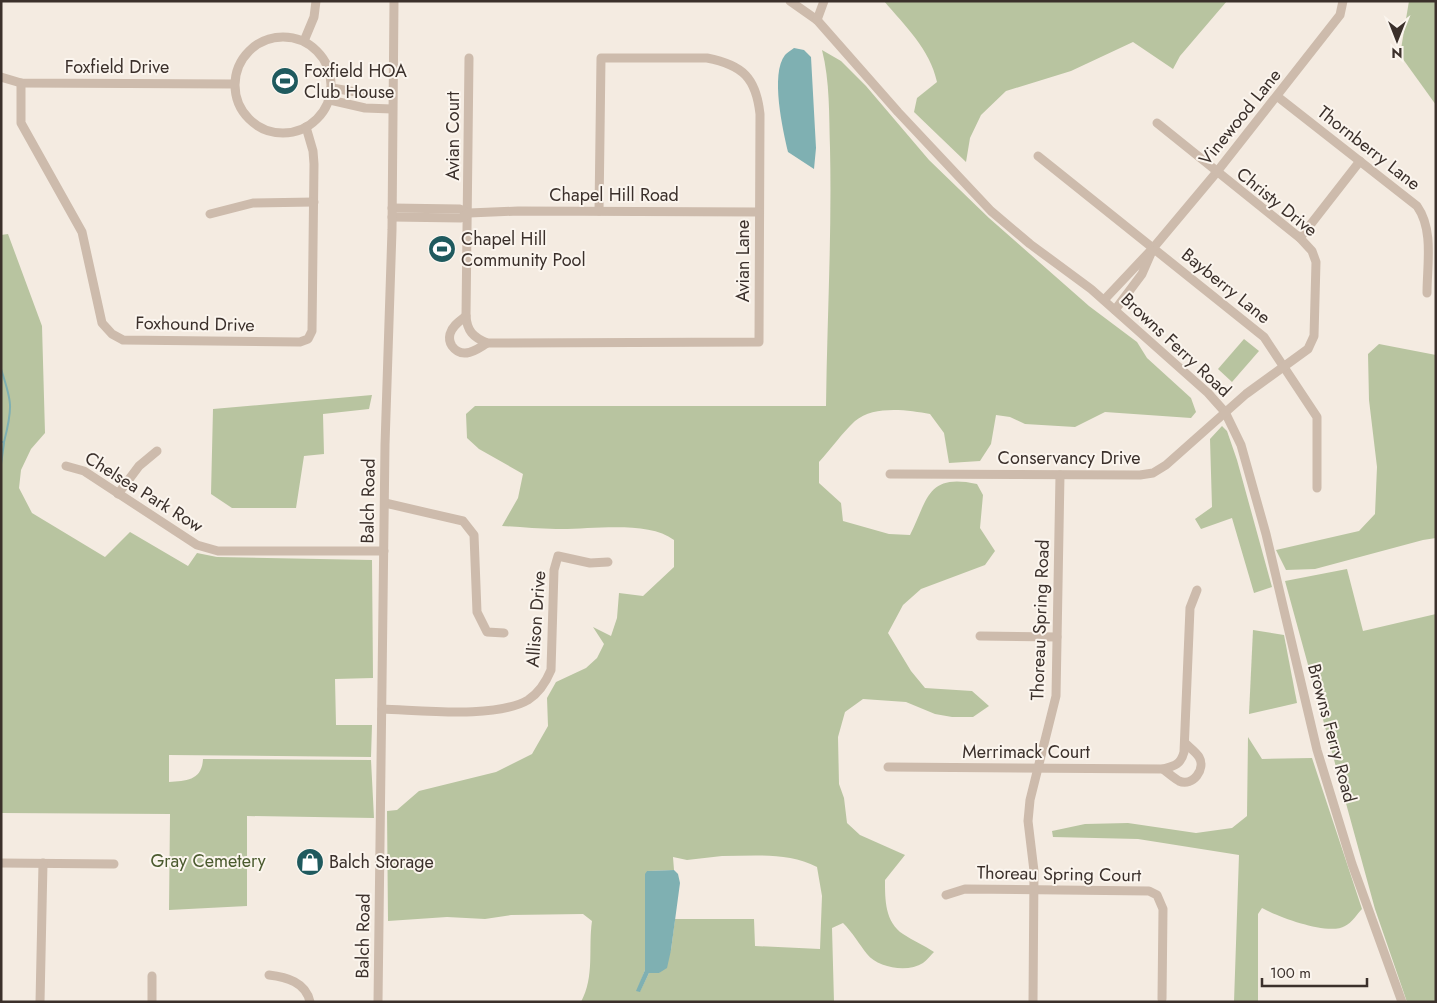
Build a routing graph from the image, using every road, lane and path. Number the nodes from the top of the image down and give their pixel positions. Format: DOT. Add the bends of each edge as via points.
graph roads {
  1 [pos="316,1"];
  2 [pos="394,1"];
  3 [pos="790,1"];
  4 [pos="824,1"];
  5 [pos="1343,1"];
  6 [pos="817,20"];
  7 [pos="304,41"];
  8 [pos="469,58"];
  9 [pos="1,77"];
  10 [pos="21,83"];
  11 [pos="234,84"];
  12 [pos="332,88"];
  13 [pos="392,94"];
  14 [pos="1278,97"];
  15 [pos="330,100"];
  16 [pos="392,109"];
  17 [pos="1157,123"];
  18 [pos="306,127"];
  19 [pos="1038,156"];
  20 [pos="1360,161"];
  21 [pos="1216,173"];
  22 [pos="314,202"];
  23 [pos="599,211"];
  24 [pos="759,212"];
  25 [pos="392,213"];
  26 [pos="469,213"];
  27 [pos="210,214"];
  28 [pos="1300,238"];
  29 [pos="1154,247"];
  30 [pos="1427,293"];
  31 [pos="1104,300"];
  32 [pos="1115,310"];
  33 [pos="466,316"];
  34 [pos="487,343"];
  35 [pos="1284,367"];
  36 [pos="1225,412"];
  37 [pos="157,452"];
  38 [pos="66,466"];
  39 [pos="890,474"];
  40 [pos="1060,475"];
  41 [pos="1317,488"];
  42 [pos="118,494"];
  43 [pos="385,504"];
  44 [pos="384,551"];
  45 [pos="608,562"];
  46 [pos="1197,590"];
  47 [pos="504,633"];
  48 [pos="980,636"];
  49 [pos="1057,637"];
  50 [pos="382,709"];
  51 [pos="1185,743"];
  52 [pos="888,767"];
  53 [pos="1037,768"];
  54 [pos="1163,769"];
  55 [pos="43,863"];
  56 [pos="1,864"];
  57 [pos="114,864"];
  58 [pos="1035,889"];
  59 [pos="946,895"];
  60 [pos="269,974"];
  61 [pos="152,976"];
  62 [pos="1162,998"];
  63 [pos="40,1002"];
  64 [pos="152,1002"];
  65 [pos="310,1002"];
  66 [pos="378,1002"];
  67 [pos="1033,1002"];
  68 [pos="1402,1002"];
  1 -- 7 [label="street" via="314,18"];
  2 -- 13 [label="street, Balch Road"];
  3 -- 6 [label="street, Browns Ferry Road"];
  4 -- 6 [label="street"];
  5 -- 14 [label="street, Vinewood Lane" via="1336,22"];
  6 -- 31 [label="street, Browns Ferry Road" via="991,211"];
  7 -- 11 [label="street" via="272,39 254,48 243,59"];
  7 -- 12 [label="street" via="323,57"];
  8 -- 26 [label="street, Avian Court"];
  9 -- 10 [label="street, Foxfield Drive"];
  10 -- 11 [label="street, Foxfield Drive"];
  10 -- 22 [label="street, Foxhound Drive" via="21,123 82,232 102,323 123,340 300,342 308,339 312,331"];
  11 -- 18 [label="street" via="241,109 252,123 283,133"];
  12 -- 13 [label="street" via="374,95"];
  12 -- 15 [label="street"];
  13 -- 16 [label="street, Balch Road"];
  14 -- 20 [label="street, Thornberry Lane"];
  14 -- 21 [label="street, Vinewood Lane"];
  15 -- 16 [label="street" via="364,108"];
  15 -- 18 [label="street"];
  16 -- 25 [label="street, Balch Road"];
  17 -- 21 [label="street, Christy Drive"];
  18 -- 22 [label="street, Foxhound Drive" via="313,152"];
  19 -- 29 [label="street, Bayberry Lane"];
  20 -- 28 [label="street"];
  20 -- 30 [label="street, Thornberry Lane" via="1425,216 1428,231"];
  21 -- 28 [label="street, Christy Drive"];
  21 -- 29 [label="street, Vinewood Lane"];
  22 -- 27 [label="street" via="253,203"];
  23 -- 24 [label="street, Chapel Hill Road"];
  23 -- 24 [label="street, Avian Lane" via="599,62 601,58 613,56 707,58 737,67 750,80 756,89 760,114"];
  23 -- 26 [label="street, Chapel Hill Road"];
  24 -- 34 [label="street, Avian Lane" via="760,342"];
  25 -- 26 [label="street, Chapel Hill Road" via="460,209"];
  25 -- 43 [label="street, Balch Road"];
  26 -- 33 [label="street"];
  28 -- 35 [label="street, Christy Drive" via="1312,251 1316,262 1314,336 1308,350"];
  29 -- 31 [label="street, Vinewood Lane"];
  29 -- 32 [label="street, Vinewood Lane" via="1142,274"];
  29 -- 35 [label="street, Bayberry Lane" via="1264,337"];
  31 -- 32 [label="street, Browns Ferry Road"];
  32 -- 36 [label="street, Browns Ferry Road"];
  33 -- 34 [label="street" via="471,333"];
  33 -- 34 [label="street" via="454,327 450,344 465,353 476,351"];
  35 -- 36 [label="street, Christy Drive"];
  35 -- 41 [label="street, Bayberry Lane" via="1317,417"];
  36 -- 40 [label="street, Conservancy Drive" via="1153,473 1140,476"];
  36 -- 68 [label="street, Browns Ferry Road" via="1241,445 1266,534 1317,750 1352,864"];
  37 -- 42 [label="street" via="139,466"];
  38 -- 42 [label="street, Chelsea Park Row" via="84,471"];
  39 -- 40 [label="street, Conservancy Drive"];
  40 -- 49 [label="street, Thoreau Spring Road"];
  42 -- 44 [label="street, Chelsea Park Row" via="197,545 218,551"];
  43 -- 44 [label="street, Balch Road"];
  43 -- 47 [label="street" via="468,525 474,536 479,617 487,632"];
  44 -- 50 [label="street, Balch Road"];
  45 -- 50 [label="street, Allison Drive" via="590,563 558,556 554,570 551,670 545,684 528,699 494,710"];
  46 -- 51 [label="street" via="1190,608"];
  48 -- 49 [label="street"];
  49 -- 53 [label="street, Thoreau Spring Road" via="1055,704"];
  50 -- 66 [label="street, Balch Road"];
  51 -- 54 [label="street" via="1182,760 1176,766"];
  51 -- 54 [label="street, Merrimack Court" via="1200,758 1198,776 1192,781 1180,781"];
  52 -- 53 [label="street, Merrimack Court"];
  53 -- 54 [label="street, Merrimack Court"];
  53 -- 58 [label="street, Thoreau Spring Road" via="1028,821"];
  55 -- 56 [label="street"];
  55 -- 57 [label="street"];
  55 -- 63 [label="street"];
  58 -- 59 [label="street, Thoreau Spring Court" via="965,889"];
  58 -- 62 [label="street, Thoreau Spring Court" via="1138,890 1157,895 1163,908"];
  58 -- 67 [label="street, Thoreau Spring Road"];
  60 -- 65 [label="street" via="298,983 309,995"];
  61 -- 64 [label="street"];
}
